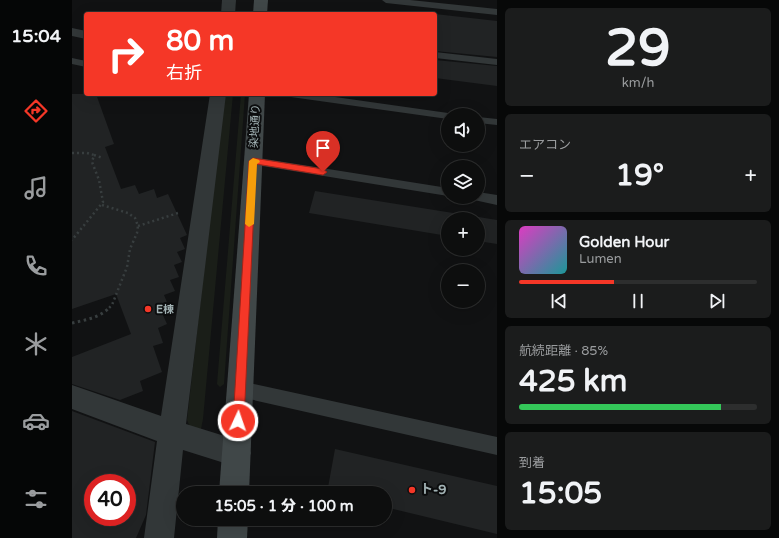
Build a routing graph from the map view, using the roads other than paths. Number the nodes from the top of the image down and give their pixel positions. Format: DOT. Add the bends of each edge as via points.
graph roads {
  1 [pos="229,0"];
  2 [pos="261,0"];
  3 [pos="386,0"];
  4 [pos="228,12"];
  5 [pos="260,12"];
  6 [pos="497,12"];
  7 [pos="72,32"];
  8 [pos="84,35"];
  9 [pos="437,54"];
  10 [pos="72,61"];
  11 [pos="497,62"];
  12 [pos="84,64"];
  13 [pos="218,96"];
  14 [pos="256,96"];
  15 [pos="305,96"];
  16 [pos="441,115"];
  17 [pos="485,121"];
  18 [pos="497,122"];
  19 [pos="253,161"];
  20 [pos="441,191"];
  21 [pos="485,198"];
  22 [pos="497,200"];
  23 [pos="240,389"];
  24 [pos="72,397"];
  25 [pos="171,433"];
  26 [pos="497,446"];
  27 [pos="237,452"];
  28 [pos="235,486"];
  29 [pos="233,526"];
  30 [pos="159,538"];
  31 [pos="232,538"];
  1 -- 4 [label="street"];
  2 -- 5 [label="street"];
  3 -- 6 [label="lane"];
  7 -- 8 [label="street"];
  9 -- 11 [label="lane"];
  10 -- 12 [label="lane"];
  13 -- 25 [label="street"];
  14 -- 19 [label="street, 染地通り"];
  15 -- 16 [label="lane"];
  17 -- 18 [label="lane"];
  19 -- 20 [label="lane"];
  19 -- 23 [label="street, 染地通り"];
  21 -- 22 [label="lane"];
  23 -- 26 [label="lane"];
  23 -- 27 [label="street, 染地通り"];
  24 -- 25 [label="street"];
  25 -- 27 [label="street"];
  25 -- 30 [label="street"];
  27 -- 28 [label="street, 染地通り"];
  29 -- 31 [label="street"];
}
